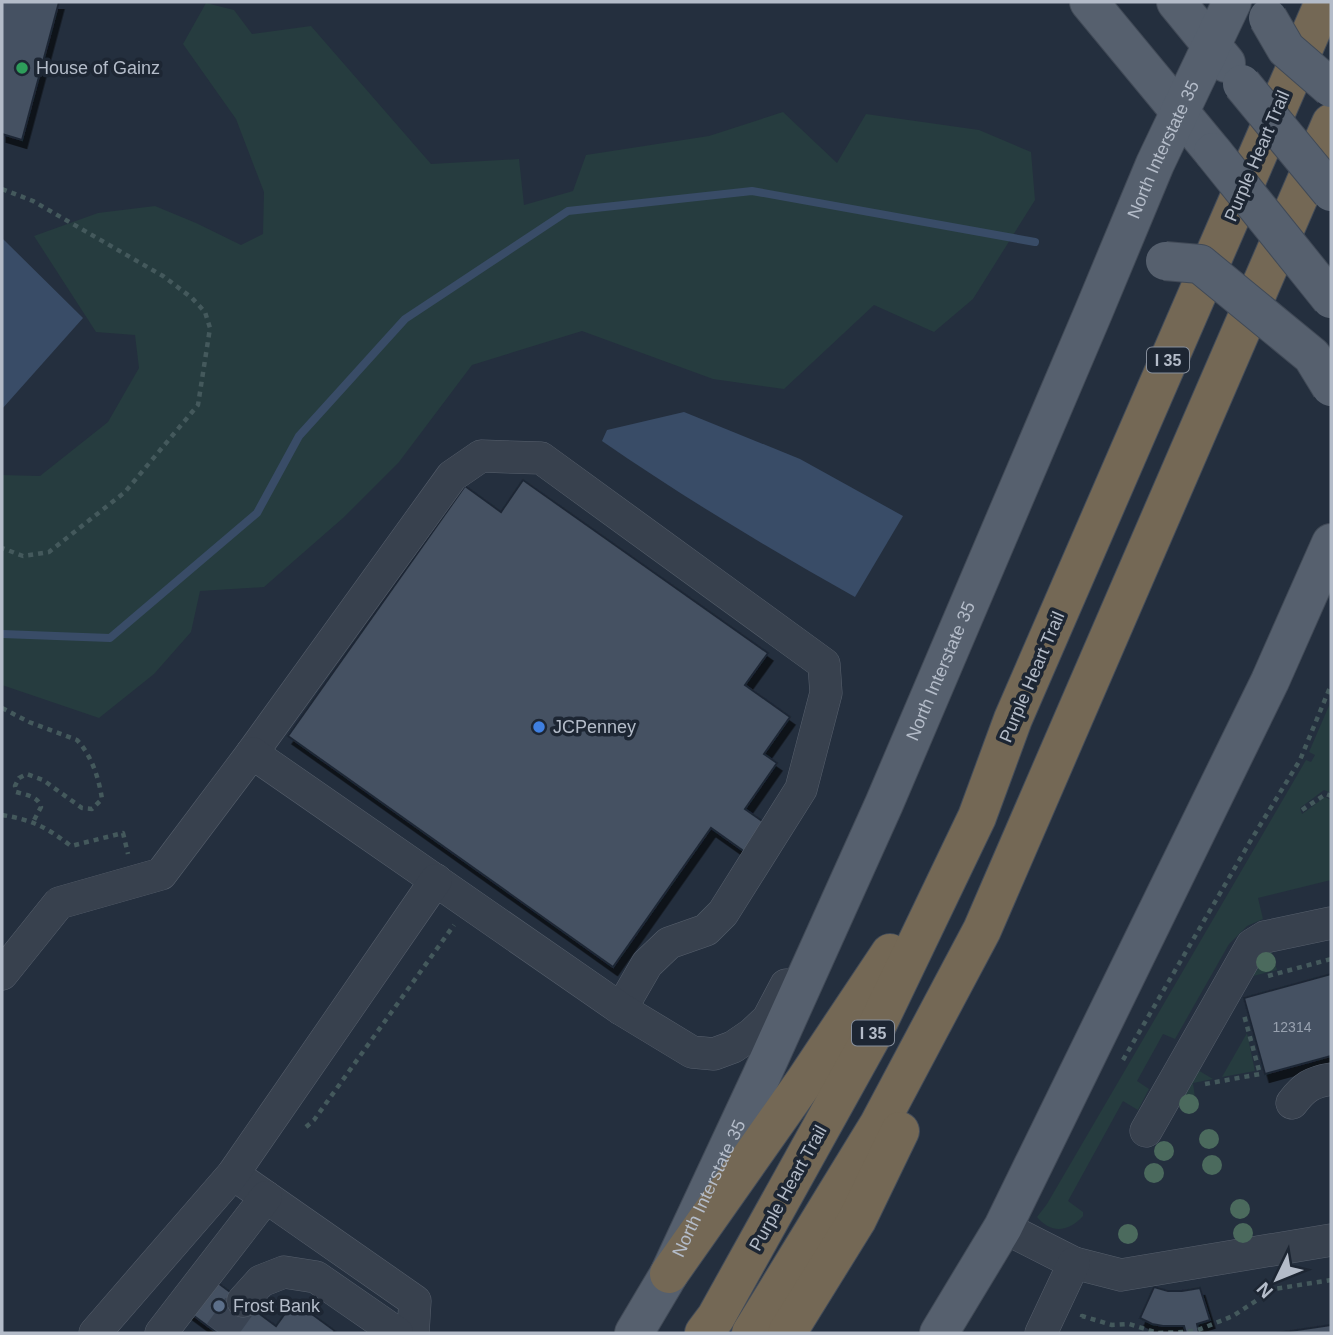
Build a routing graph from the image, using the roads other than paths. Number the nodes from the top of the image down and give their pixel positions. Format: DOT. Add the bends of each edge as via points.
graph roads {
  1 [pos="1089,2"];
  2 [pos="1176,2"];
  3 [pos="1232,2"];
  4 [pos="1324,2"];
  5 [pos="1266,10"];
  6 [pos="1212,46"];
  7 [pos="1331,88"];
  8 [pos="1179,111"];
  9 [pos="1331,123"];
  10 [pos="1331,192"];
  11 [pos="1331,299"];
  12 [pos="1093,313"];
  13 [pos="1331,387"];
  14 [pos="1331,543"];
  15 [pos="1331,608"];
  16 [pos="1270,681"];
  17 [pos="1013,719"];
  18 [pos="1059,752"];
  19 [pos="252,753"];
  20 [pos="884,804"];
  21 [pos="436,880"];
  22 [pos="1331,923"];
  23 [pos="2,974"];
  24 [pos="621,1009"];
  25 [pos="1331,1079"];
  26 [pos="1292,1103"];
  27 [pos="1146,1131"];
  28 [pos="233,1174"];
  29 [pos="266,1197"];
  30 [pos="1003,1227"];
  31 [pos="1331,1240"];
  32 [pos="1074,1263"];
  33 [pos="669,1274"];
  34 [pos="243,1301"];
  35 [pos="121,1304"];
  36 [pos="95,1333"];
  37 [pos="161,1333"];
  38 [pos="397,1333"];
  39 [pos="413,1333"];
  40 [pos="634,1333"];
  41 [pos="704,1333"];
  42 [pos="751,1333"];
  43 [pos="786,1333"];
  44 [pos="939,1333"];
  45 [pos="1041,1333"];
  1 -- 8 [label="main road"];
  2 -- 6 [label="main road"];
  3 -- 6 [label="main road, North Interstate 35"];
  4 -- 17 [label="highway, Purple Heart Trail / I 35"];
  5 -- 7 [label="main road, bridge" via="1286,49"];
  6 -- 8 [label="main road, North Interstate 35"];
  6 -- 10 [label="main road, bridge"];
  8 -- 11 [label="main road, bridge"];
  8 -- 12 [label="main road, North Interstate 35"];
  9 -- 18 [label="highway, I 35"];
  12 -- 13 [label="main road, bridge" via="1125,278 1165,261 1200,264 1312,356"];
  12 -- 20 [label="main road, North Interstate 35"];
  14 -- 16 [label="main road"];
  15 -- 16 [label="main road"];
  16 -- 30 [label="main road"];
  17 -- 33 [label="highway" via="900,937"];
  17 -- 41 [label="highway, Purple Heart Trail / I 35" via="976,817 872,1035"];
  18 -- 42 [label="highway, I 35" via="982,930 879,1124"];
  18 -- 43 [label="highway" via="1034,859 856,1220"];
  19 -- 21 [label="lane"];
  19 -- 23 [label="lane" via="161,874 59,903"];
  19 -- 24 [label="lane" via="452,476 481,456 541,458 824,664 826,693 801,789 723,913 706,930 669,943 647,964"];
  20 -- 24 [label="lane" via="768,1019 752,1034 714,1054 692,1052"];
  20 -- 33 [label="main road, North Interstate 35"];
  21 -- 24 [label="lane"];
  21 -- 28 [label="lane"];
  22 -- 27 [label="lane" via="1252,944"];
  25 -- 26 [label="lane" via="1315,1082"];
  28 -- 29 [label="lane"];
  28 -- 35 [label="lane"];
  29 -- 37 [label="lane"];
  29 -- 39 [label="lane" via="415,1301"];
  30 -- 32 [label="lane"];
  30 -- 44 [label="main road"];
  31 -- 32 [label="lane" via="1121,1275"];
  32 -- 45 [label="lane"];
  33 -- 40 [label="main road, North Interstate 35"];
  34 -- 38 [label="lane" via="261,1281 284,1272 316,1277"];
  35 -- 36 [label="lane"];
  35 -- 37 [label="lane"];
}
